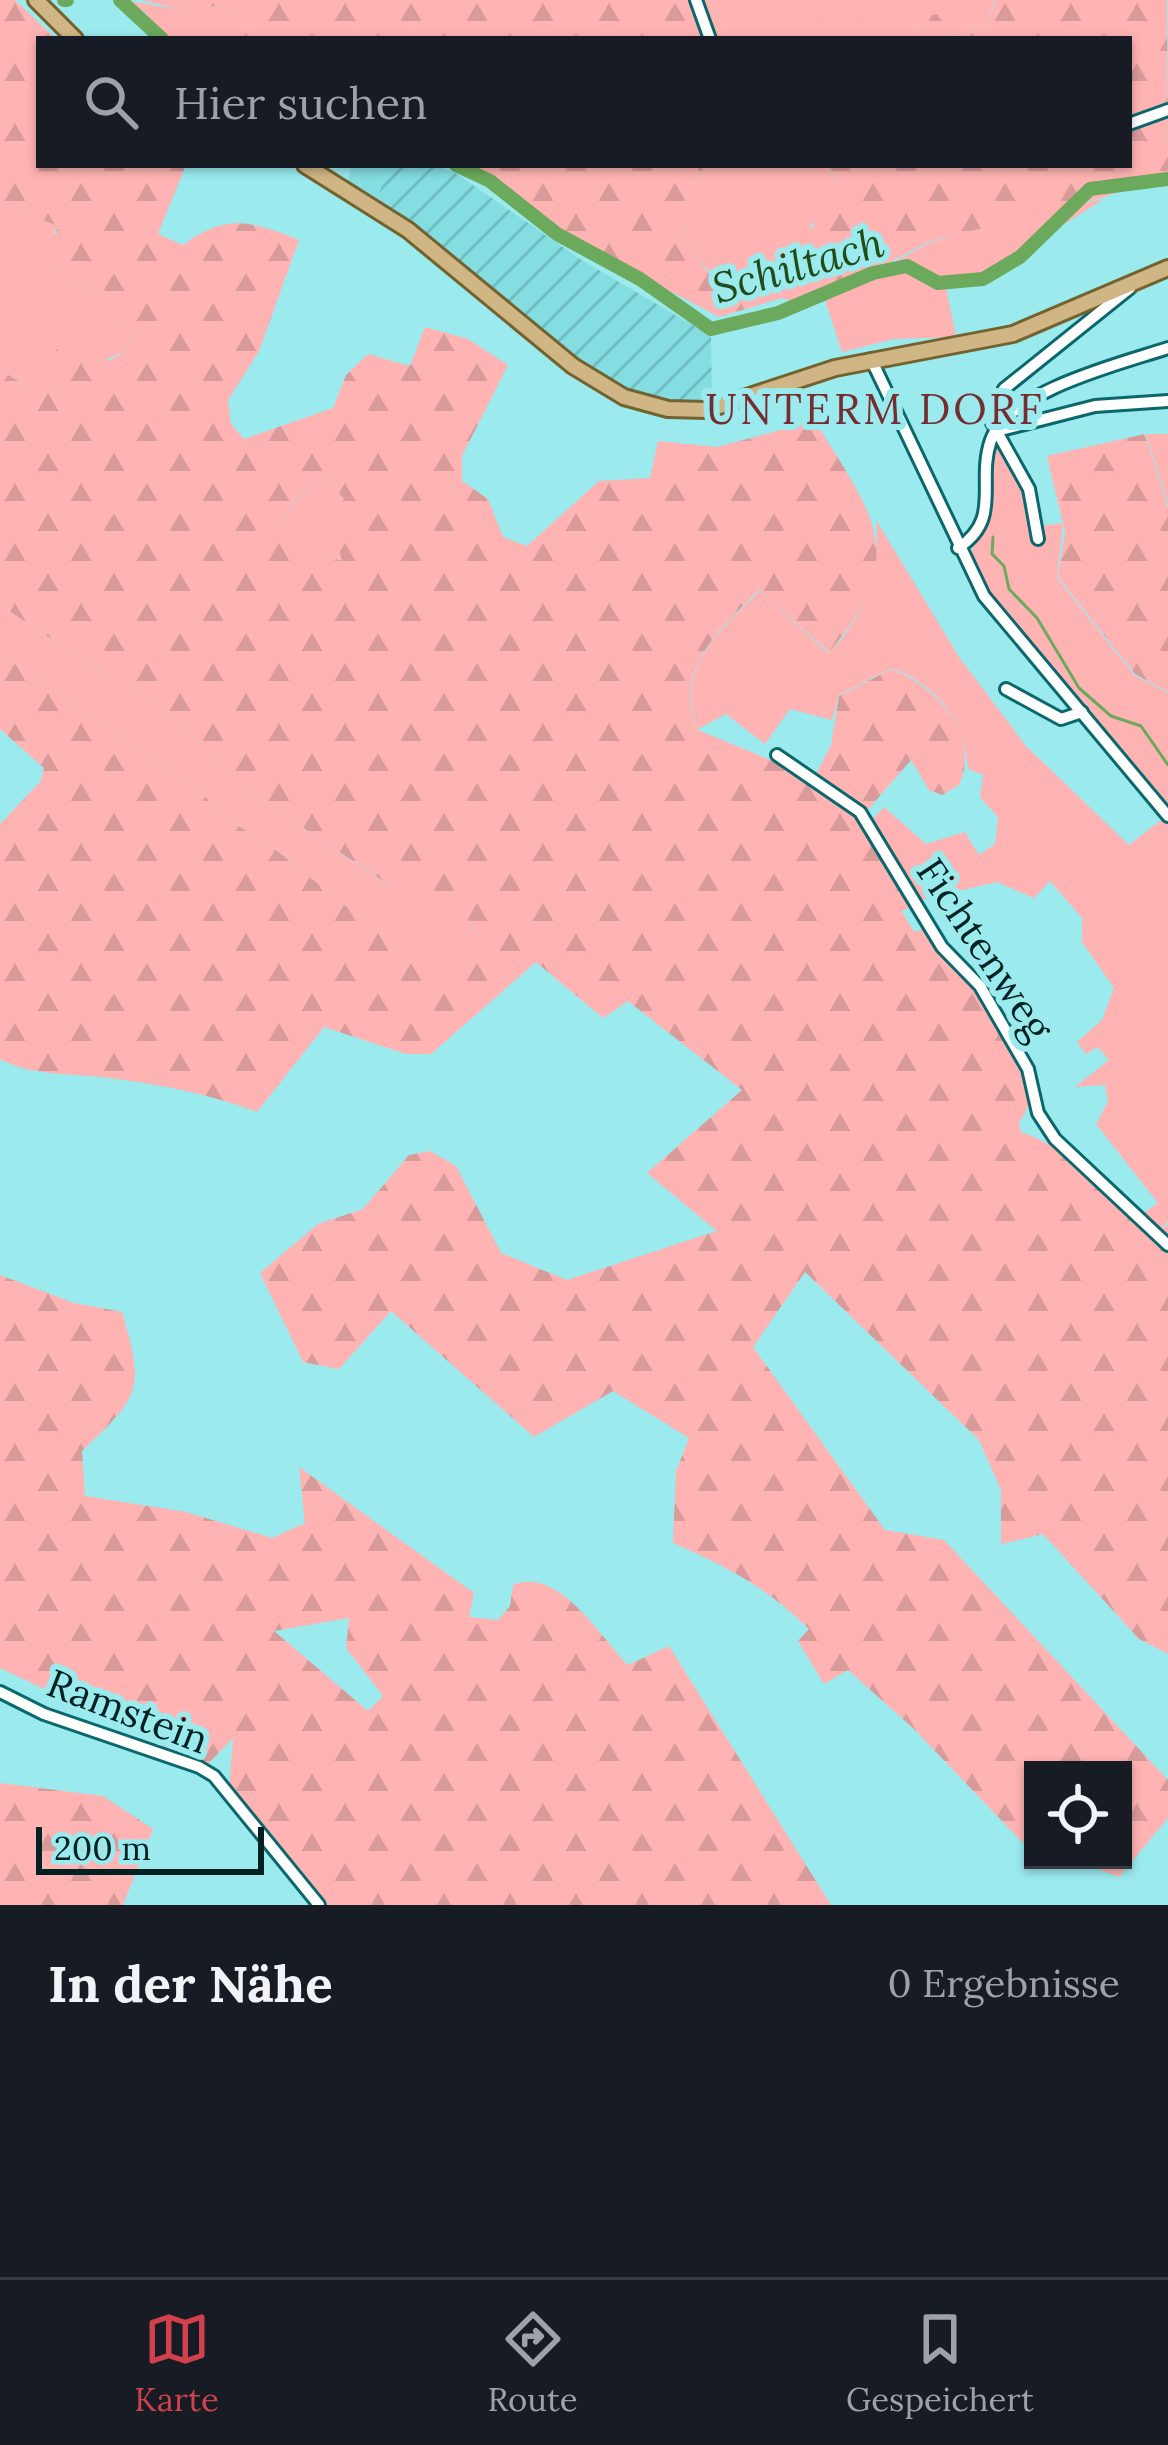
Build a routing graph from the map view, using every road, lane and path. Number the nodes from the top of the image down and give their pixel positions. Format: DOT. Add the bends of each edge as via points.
graph roads {
  1 [pos="36,0"];
  2 [pos="696,0"];
  3 [pos="72,36"];
  4 [pos="709,36"];
  5 [pos="1168,110"];
  6 [pos="1132,123"];
  7 [pos="309,168"];
  8 [pos="1168,268"];
  9 [pos="1137,282"];
  10 [pos="1168,348"];
  11 [pos="871,359"];
  12 [pos="1168,401"];
  13 [pos="997,431"];
  14 [pos="1037,539"];
  15 [pos="958,548"];
  16 [pos="1006,689"];
  17 [pos="1082,712"];
  18 [pos="777,755"];
  19 [pos="1168,816"];
  20 [pos="1168,1245"];
  21 [pos="0,1693"];
  22 [pos="319,1905"];
  1 -- 3 [label="main road"];
  2 -- 4 [label="street"];
  5 -- 6 [label="street"];
  7 -- 11 [label="main road" via="444,258 573,366 647,405 707,410"];
  8 -- 9 [label="main road"];
  9 -- 11 [label="main road" via="1013,334"];
  9 -- 13 [label="street" via="1004,388 992,410"];
  10 -- 13 [label="street" via="1048,392"];
  11 -- 15 [label="street"];
  12 -- 13 [label="street" via="1095,406"];
  13 -- 14 [label="street" via="1029,489"];
  13 -- 15 [label="street" via="986,518"];
  15 -- 17 [label="street" via="994,610"];
  16 -- 17 [label="street" via="1066,721"];
  17 -- 19 [label="street"];
  18 -- 20 [label="street, Fichtenweg" via="860,812 942,947 980,986 1028,1069 1038,1113 1055,1139"];
  21 -- 22 [label="street, Ramstein" via="214,1776"];
}
